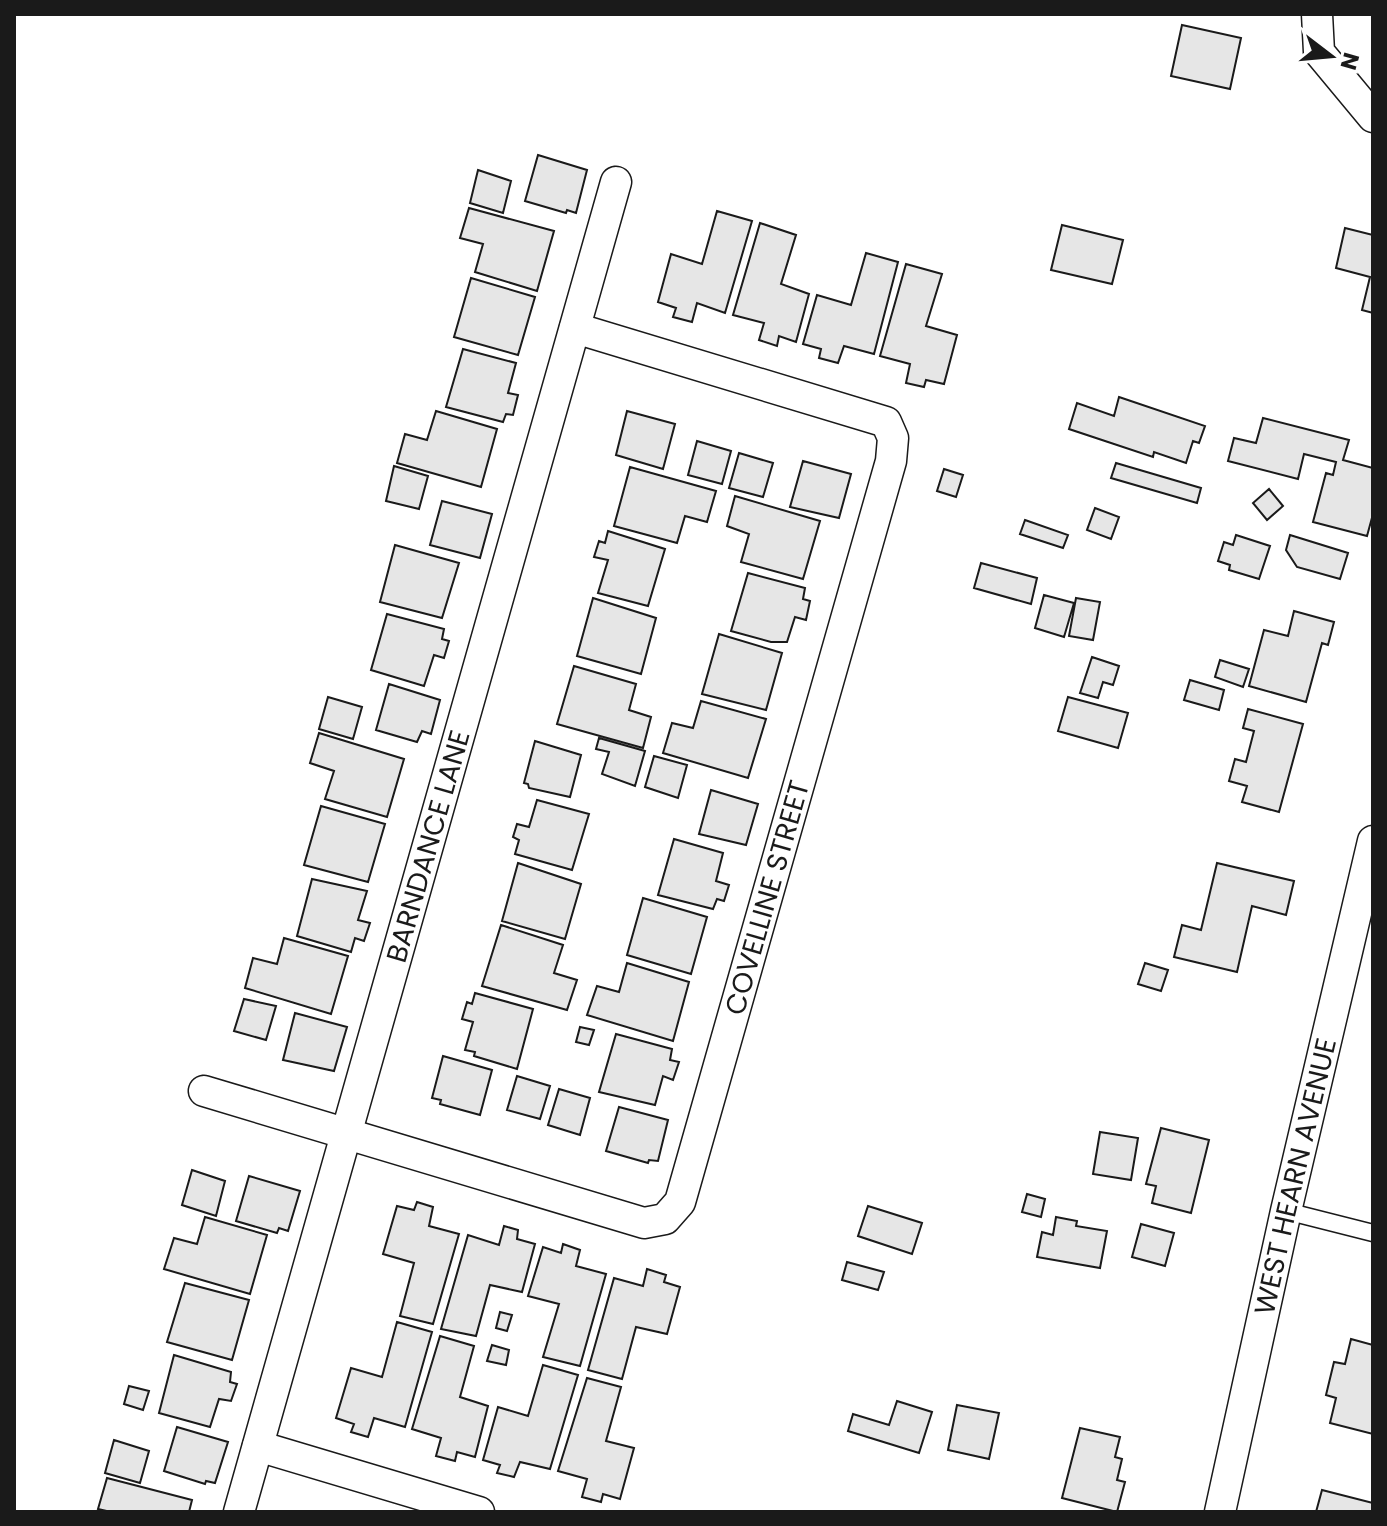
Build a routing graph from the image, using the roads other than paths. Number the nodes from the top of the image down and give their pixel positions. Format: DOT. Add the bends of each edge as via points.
graph roads {
  1 [pos="1317,14"];
  2 [pos="1373,117"];
  3 [pos="616,182"];
  4 [pos="575,328"];
  5 [pos="1373,841"];
  6 [pos="204,1091"];
  7 [pos="347,1132"];
  8 [pos="1286,1211"];
  9 [pos="1373,1233"];
  10 [pos="258,1446"];
  11 [pos="239,1512"];
  12 [pos="479,1512"];
  13 [pos="1220,1512"];
  1 -- 2 [label="street" via="1319,52"];
  3 -- 4 [label="street, BARNDANCE LANE"];
  4 -- 7 [label="street, BARNDANCE LANE"];
  4 -- 7 [label="street, COVELLINE STREET" via="886,422 893,438 891,461 680,1202 665,1219 644,1223"];
  5 -- 8 [label="street, WEST HEARN AVENUE"];
  6 -- 7 [label="street, COVELLINE STREET"];
  7 -- 10 [label="street, BARNDANCE LANE"];
  8 -- 9 [label="lane"];
  8 -- 13 [label="street, WEST HEARN AVENUE"];
  10 -- 11 [label="street, BARNDANCE LANE"];
  10 -- 12 [label="street"];
}
